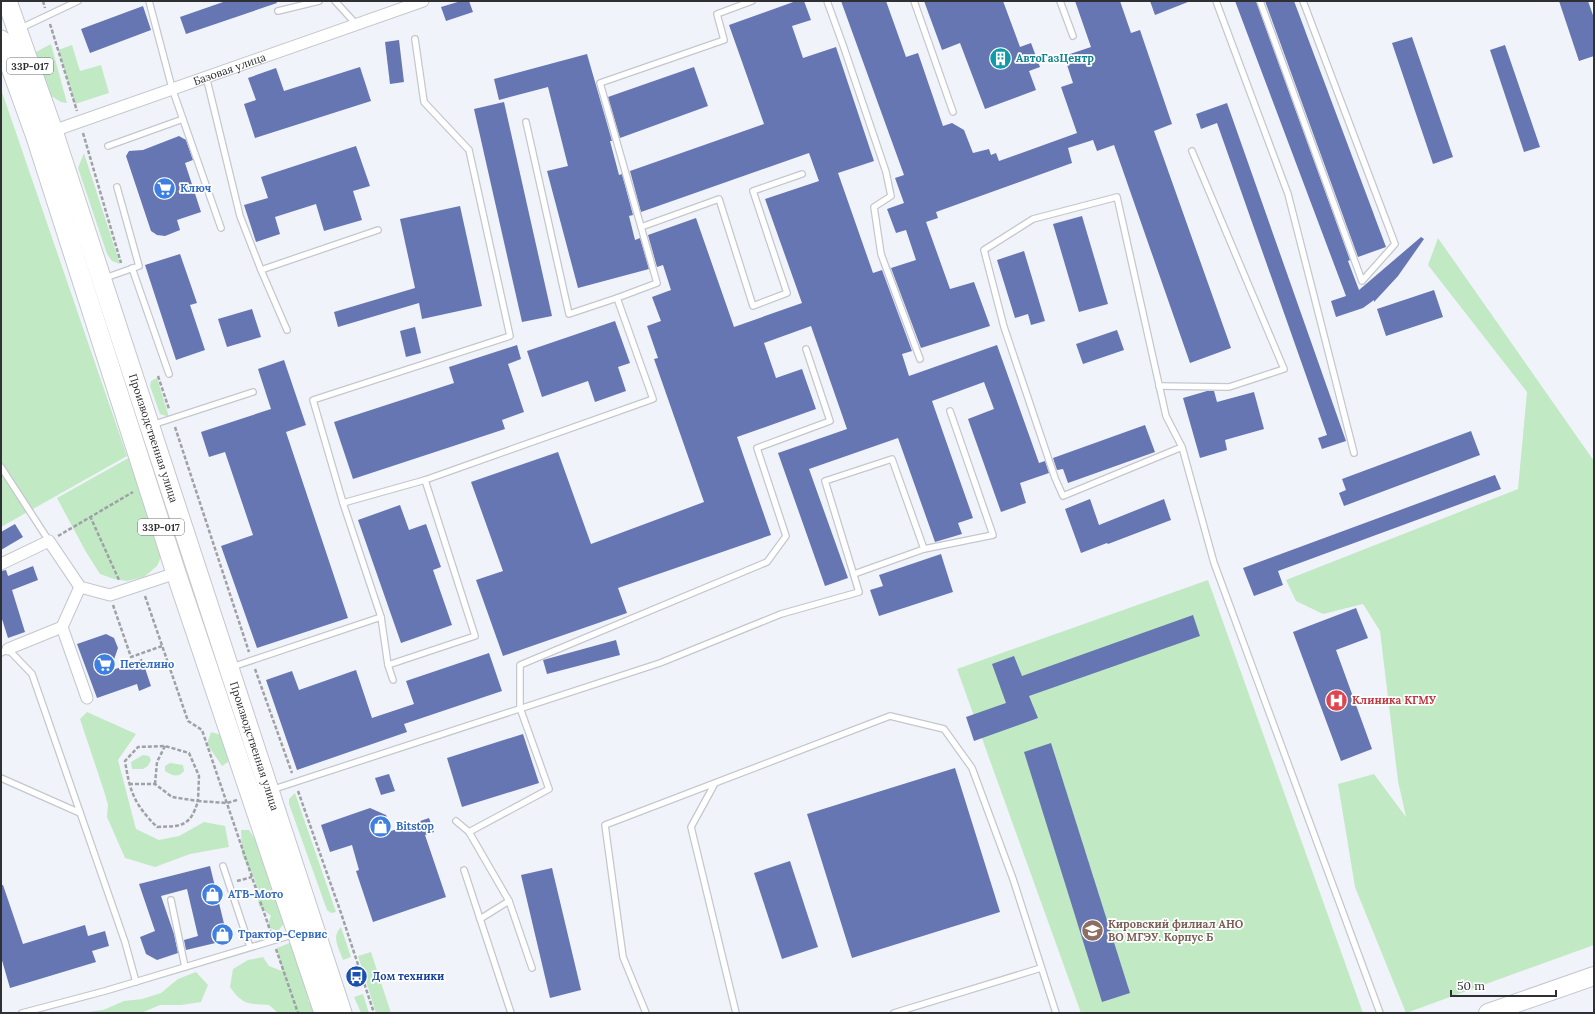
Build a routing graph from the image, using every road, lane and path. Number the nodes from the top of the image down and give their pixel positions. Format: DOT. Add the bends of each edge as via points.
graph roads {
  1 [pos="7,1"];
  2 [pos="43,1"];
  3 [pos="78,1"];
  4 [pos="149,1"];
  5 [pos="319,1"];
  6 [pos="335,1"];
  7 [pos="423,1"];
  8 [pos="752,1"];
  9 [pos="827,1"];
  10 [pos="914,1"];
  11 [pos="1060,1"];
  12 [pos="1216,1"];
  13 [pos="1260,1"];
  14 [pos="1303,1"];
  15 [pos="278,11"];
  16 [pos="48,16"];
  17 [pos="356,24"];
  18 [pos="17,30"];
  19 [pos="1073,36"];
  20 [pos="415,39"];
  21 [pos="1,40"];
  22 [pos="206,76"];
  23 [pos="172,88"];
  24 [pos="953,112"];
  25 [pos="183,119"];
  26 [pos="79,120"];
  27 [pos="526,122"];
  28 [pos="44,134"];
  29 [pos="108,146"];
  30 [pos="1192,151"];
  31 [pos="802,174"];
  32 [pos="116,187"];
  33 [pos="641,227"];
  34 [pos="221,228"];
  35 [pos="378,230"];
  36 [pos="132,268"];
  37 [pos="261,270"];
  38 [pos="124,271"];
  39 [pos="101,280"];
  40 [pos="617,298"];
  41 [pos="287,330"];
  42 [pos="806,349"];
  43 [pos="920,359"];
  44 [pos="158,374"];
  45 [pos="169,374"];
  46 [pos="1159,386"];
  47 [pos="253,392"];
  48 [pos="950,411"];
  49 [pos="172,418"];
  50 [pos="148,426"];
  51 [pos="1182,447"];
  52 [pos="1354,453"];
  53 [pos="1,467"];
  54 [pos="425,480"];
  55 [pos="148,484"];
  56 [pos="344,503"];
  57 [pos="90,516"];
  58 [pos="48,542"];
  59 [pos="924,549"];
  60 [pos="1,564"];
  61 [pos="176,573"];
  62 [pos="854,574"];
  63 [pos="141,584"];
  64 [pos="80,587"];
  65 [pos="123,590"];
  66 [pos="110,595"];
  67 [pos="381,617"];
  68 [pos="62,627"];
  69 [pos="162,646"];
  70 [pos="4,651"];
  71 [pos="252,660"];
  72 [pos="388,665"];
  73 [pos="228,668"];
  74 [pos="393,680"];
  75 [pos="87,698"];
  76 [pos="520,708"];
  77 [pos="165,746"];
  78 [pos="1,778"];
  79 [pos="295,783"];
  80 [pos="129,784"];
  81 [pos="155,784"];
  82 [pos="714,785"];
  83 [pos="259,793"];
  84 [pos="198,801"];
  85 [pos="227,803"];
  86 [pos="80,813"];
  87 [pos="456,821"];
  88 [pos="469,832"];
  89 [pos="223,866"];
  90 [pos="464,870"];
  91 [pos="252,877"];
  92 [pos="240,880"];
  93 [pos="171,900"];
  94 [pos="509,901"];
  95 [pos="480,919"];
  96 [pos="297,933"];
  97 [pos="273,940"];
  98 [pos="250,947"];
  99 [pos="185,967"];
  100 [pos="532,968"];
  101 [pos="1041,968"];
  102 [pos="1594,976"];
  103 [pos="136,982"];
  104 [pos="22,1013"];
  105 [pos="298,1013"];
  106 [pos="324,1013"];
  107 [pos="342,1013"];
  108 [pos="374,1013"];
  109 [pos="511,1013"];
  110 [pos="646,1013"];
  111 [pos="736,1013"];
  112 [pos="894,1013"];
  113 [pos="1056,1013"];
  114 [pos="1380,1013"];
  115 [pos="1488,1013"];
  1 -- 18 [label="highway, Производственная улица / 33Р-017"];
  2 -- 16 [label="path"];
  3 -- 16 [label="lane"];
  4 -- 23 [label="lane"];
  5 -- 15 [label="lane"];
  6 -- 17 [label="lane"];
  7 -- 17 [label="street, Базовая улица"];
  8 -- 33 [label="lane" via="717,14 724,40 600,83"];
  9 -- 43 [label="lane" via="886,172 891,196 874,207 881,254"];
  10 -- 24 [label="lane"];
  11 -- 19 [label="lane"];
  12 -- 52 [label="lane" via="1288,194"];
  13 -- 14 [label="lane" via="1362,281 1395,244"];
  16 -- 18 [label="lane"];
  16 -- 26 [label="path"];
  17 -- 22 [label="street, Базовая улица"];
  18 -- 28 [label="highway, Производственная улица / 33Р-017"];
  20 -- 56 [label="lane" via="424,102 469,150 510,336 313,400"];
  21 -- 28 [label="highway, Производственная улица / 33Р-017"];
  22 -- 23 [label="street, Базовая улица"];
  22 -- 37 [label="lane" via="240,216"];
  23 -- 25 [label="lane"];
  23 -- 26 [label="street, Базовая улица"];
  25 -- 29 [label="lane"];
  25 -- 34 [label="lane"];
  26 -- 28 [label="street, Базовая улица"];
  26 -- 38 [label="path"];
  27 -- 40 [label="lane" via="569,314"];
  28 -- 39 [label="highway, Производственная улица / 33Р-017"];
  28 -- 55 [label="highway, Производственная улица / 33Р-017"];
  30 -- 46 [label="lane" via="1284,370 1229,387"];
  31 -- 33 [label="lane" via="753,191 786,293 753,306 719,199"];
  32 -- 36 [label="lane" via="139,266"];
  33 -- 40 [label="lane" via="657,284"];
  35 -- 37 [label="lane"];
  36 -- 38 [label="lane"];
  36 -- 45 [label="lane"];
  37 -- 41 [label="lane"];
  38 -- 39 [label="lane"];
  39 -- 50 [label="highway, Производственная улица / 33Р-017"];
  40 -- 54 [label="lane" via="652,399"];
  42 -- 76 [label="lane" via="830,421 757,448 786,536 767,562 520,664"];
  44 -- 49 [label="path"];
  46 -- 51 [label="lane" via="1166,416"];
  46 -- 51 [label="lane" via="1117,197 1033,219 984,250 1004,327 1063,496"];
  47 -- 49 [label="lane"];
  48 -- 59 [label="lane" via="993,535"];
  49 -- 50 [label="lane"];
  49 -- 71 [label="path"];
  50 -- 73 [label="highway, Производственная улица / 33Р-017"];
  51 -- 114 [label="lane" via="1214,563"];
  53 -- 58 [label="lane"];
  54 -- 56 [label="lane"];
  54 -- 72 [label="lane" via="475,636"];
  55 -- 57 [label="path"];
  55 -- 61 [label="highway, Производственная улица / 33Р-017"];
  56 -- 67 [label="lane"];
  57 -- 58 [label="path"];
  57 -- 65 [label="path"];
  58 -- 60 [label="street"];
  58 -- 64 [label="street"];
  59 -- 62 [label="lane"];
  59 -- 62 [label="lane" via="892,459 825,481"];
  61 -- 63 [label="street"];
  61 -- 83 [label="highway, Производственная улица / 33Р-017"];
  62 -- 76 [label="lane" via="859,592 781,614 660,663"];
  63 -- 65 [label="street"];
  63 -- 69 [label="path"];
  64 -- 66 [label="street"];
  64 -- 68 [label="street"];
  65 -- 66 [label="street"];
  66 -- 69 [label="path" via="131,657"];
  67 -- 71 [label="lane"];
  67 -- 72 [label="lane"];
  68 -- 70 [label="street"];
  68 -- 75 [label="street"];
  69 -- 85 [label="path" via="188,721 202,730"];
  70 -- 86 [label="lane" via="32,674"];
  71 -- 73 [label="lane"];
  71 -- 79 [label="path"];
  72 -- 74 [label="lane"];
  73 -- 83 [label="highway, Производственная улица / 33Р-017"];
  76 -- 79 [label="lane"];
  76 -- 88 [label="lane" via="549,789"];
  77 -- 80 [label="path" via="138,747 125,761"];
  77 -- 81 [label="path" via="157,762"];
  77 -- 84 [label="path" via="189,753 199,776"];
  78 -- 86 [label="lane"];
  79 -- 83 [label="lane"];
  79 -- 108 [label="path"];
  80 -- 81 [label="path"];
  80 -- 84 [label="path" via="140,810 157,827 180,826 193,816"];
  81 -- 84 [label="path" via="172,797"];
  82 -- 101 [label="lane" via="890,716 944,729 972,768 996,830"];
  82 -- 110 [label="lane" via="606,825 623,958"];
  82 -- 111 [label="lane" via="691,827"];
  83 -- 85 [label="path"];
  83 -- 96 [label="highway, Производственная улица / 33Р-017"];
  83 -- 107 [label="highway, Производственная улица / 33Р-017"];
  84 -- 85 [label="path"];
  85 -- 91 [label="path"];
  86 -- 103 [label="lane"];
  87 -- 88 [label="lane"];
  88 -- 94 [label="lane"];
  89 -- 98 [label="lane"];
  90 -- 95 [label="lane"];
  91 -- 92 [label="path"];
  91 -- 97 [label="path"];
  93 -- 99 [label="lane"];
  94 -- 95 [label="lane"];
  94 -- 100 [label="lane"];
  95 -- 109 [label="lane"];
  96 -- 97 [label="lane"];
  96 -- 106 [label="highway, Производственная улица / 33Р-017"];
  97 -- 98 [label="lane"];
  97 -- 105 [label="path"];
  98 -- 99 [label="lane"];
  99 -- 103 [label="lane"];
  101 -- 112 [label="lane"];
  101 -- 113 [label="lane"];
  102 -- 115 [label="main road"];
  103 -- 104 [label="lane"];
}
